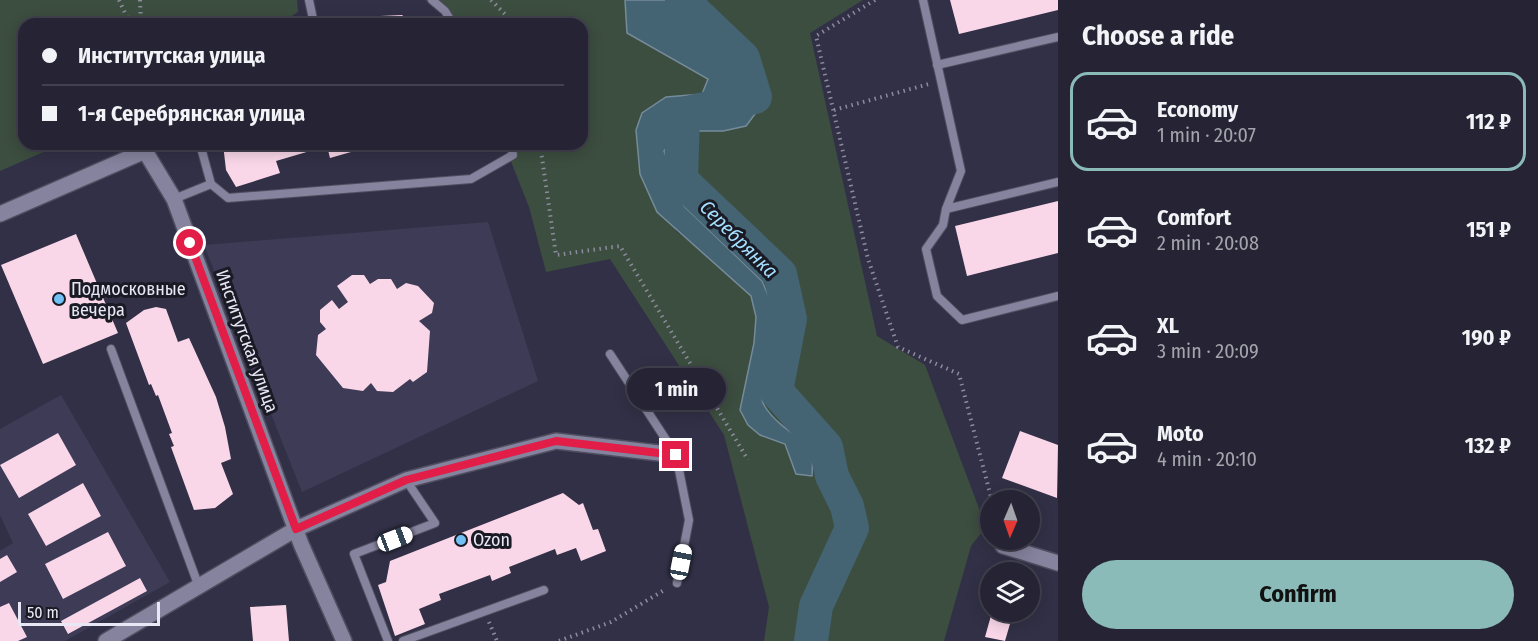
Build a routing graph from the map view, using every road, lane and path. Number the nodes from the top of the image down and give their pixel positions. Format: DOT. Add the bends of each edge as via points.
graph roads {
  1 [pos="119,0"];
  2 [pos="140,0"];
  3 [pos="309,0"];
  4 [pos="432,0"];
  5 [pos="491,0"];
  6 [pos="875,0"];
  7 [pos="923,0"];
  8 [pos="127,18"];
  9 [pos="141,18"];
  10 [pos="313,18"];
  11 [pos="449,18"];
  12 [pos="508,18"];
  13 [pos="1058,37"];
  14 [pos="937,66"];
  15 [pos="940,81"];
  16 [pos="834,110"];
  17 [pos="202,150"];
  18 [pos="512,150"];
  19 [pos="541,150"];
  20 [pos="1058,182"];
  21 [pos="211,184"];
  22 [pos="174,199"];
  23 [pos="946,209"];
  24 [pos="0,214"];
  25 [pos="1058,296"];
  26 [pos="111,349"];
  27 [pos="610,354"];
  28 [pos="676,455"];
  29 [pos="748,460"];
  30 [pos="406,480"];
  31 [pos="989,490"];
  32 [pos="296,529"];
  33 [pos="1016,550"];
  34 [pos="1058,563"];
  35 [pos="677,583"];
  36 [pos="199,588"];
  37 [pos="544,590"];
  38 [pos="484,610"];
  39 [pos="106,641"];
  40 [pos="344,641"];
  41 [pos="388,641"];
  42 [pos="404,641"];
  43 [pos="496,641"];
  44 [pos="560,641"];
  1 -- 8 [label="path"];
  2 -- 9 [label="path"];
  3 -- 10 [label="lane"];
  4 -- 11 [label="lane"];
  5 -- 12 [label="path"];
  6 -- 16 [label="path" via="816,36"];
  7 -- 14 [label="lane"];
  13 -- 14 [label="lane"];
  14 -- 15 [label="lane"];
  15 -- 16 [label="path"];
  15 -- 23 [label="lane" via="961,171"];
  16 -- 31 [label="path" via="868,259 898,347 959,374"];
  17 -- 21 [label="lane"];
  18 -- 21 [label="lane" via="513,155 471,179 228,198"];
  19 -- 29 [label="path" via="556,255 620,246"];
  20 -- 23 [label="lane"];
  21 -- 22 [label="lane"];
  22 -- 24 [label="street, Институтская улица" via="146,151"];
  22 -- 32 [label="street, Институтская улица"];
  23 -- 25 [label="lane" via="943,225 926,249 937,296 962,320"];
  26 -- 36 [label="lane"];
  27 -- 28 [label="lane"];
  28 -- 30 [label="street" via="556,441"];
  28 -- 35 [label="lane" via="689,520"];
  30 -- 32 [label="street"];
  30 -- 41 [label="lane" via="435,523 354,554"];
  32 -- 36 [label="street"];
  32 -- 40 [label="street, Институтская улица"];
  33 -- 34 [label="street"];
  35 -- 44 [label="path" via="611,622"];
  36 -- 39 [label="street"];
  37 -- 38 [label="lane"];
  38 -- 42 [label="lane"];
  38 -- 43 [label="path"];
}
